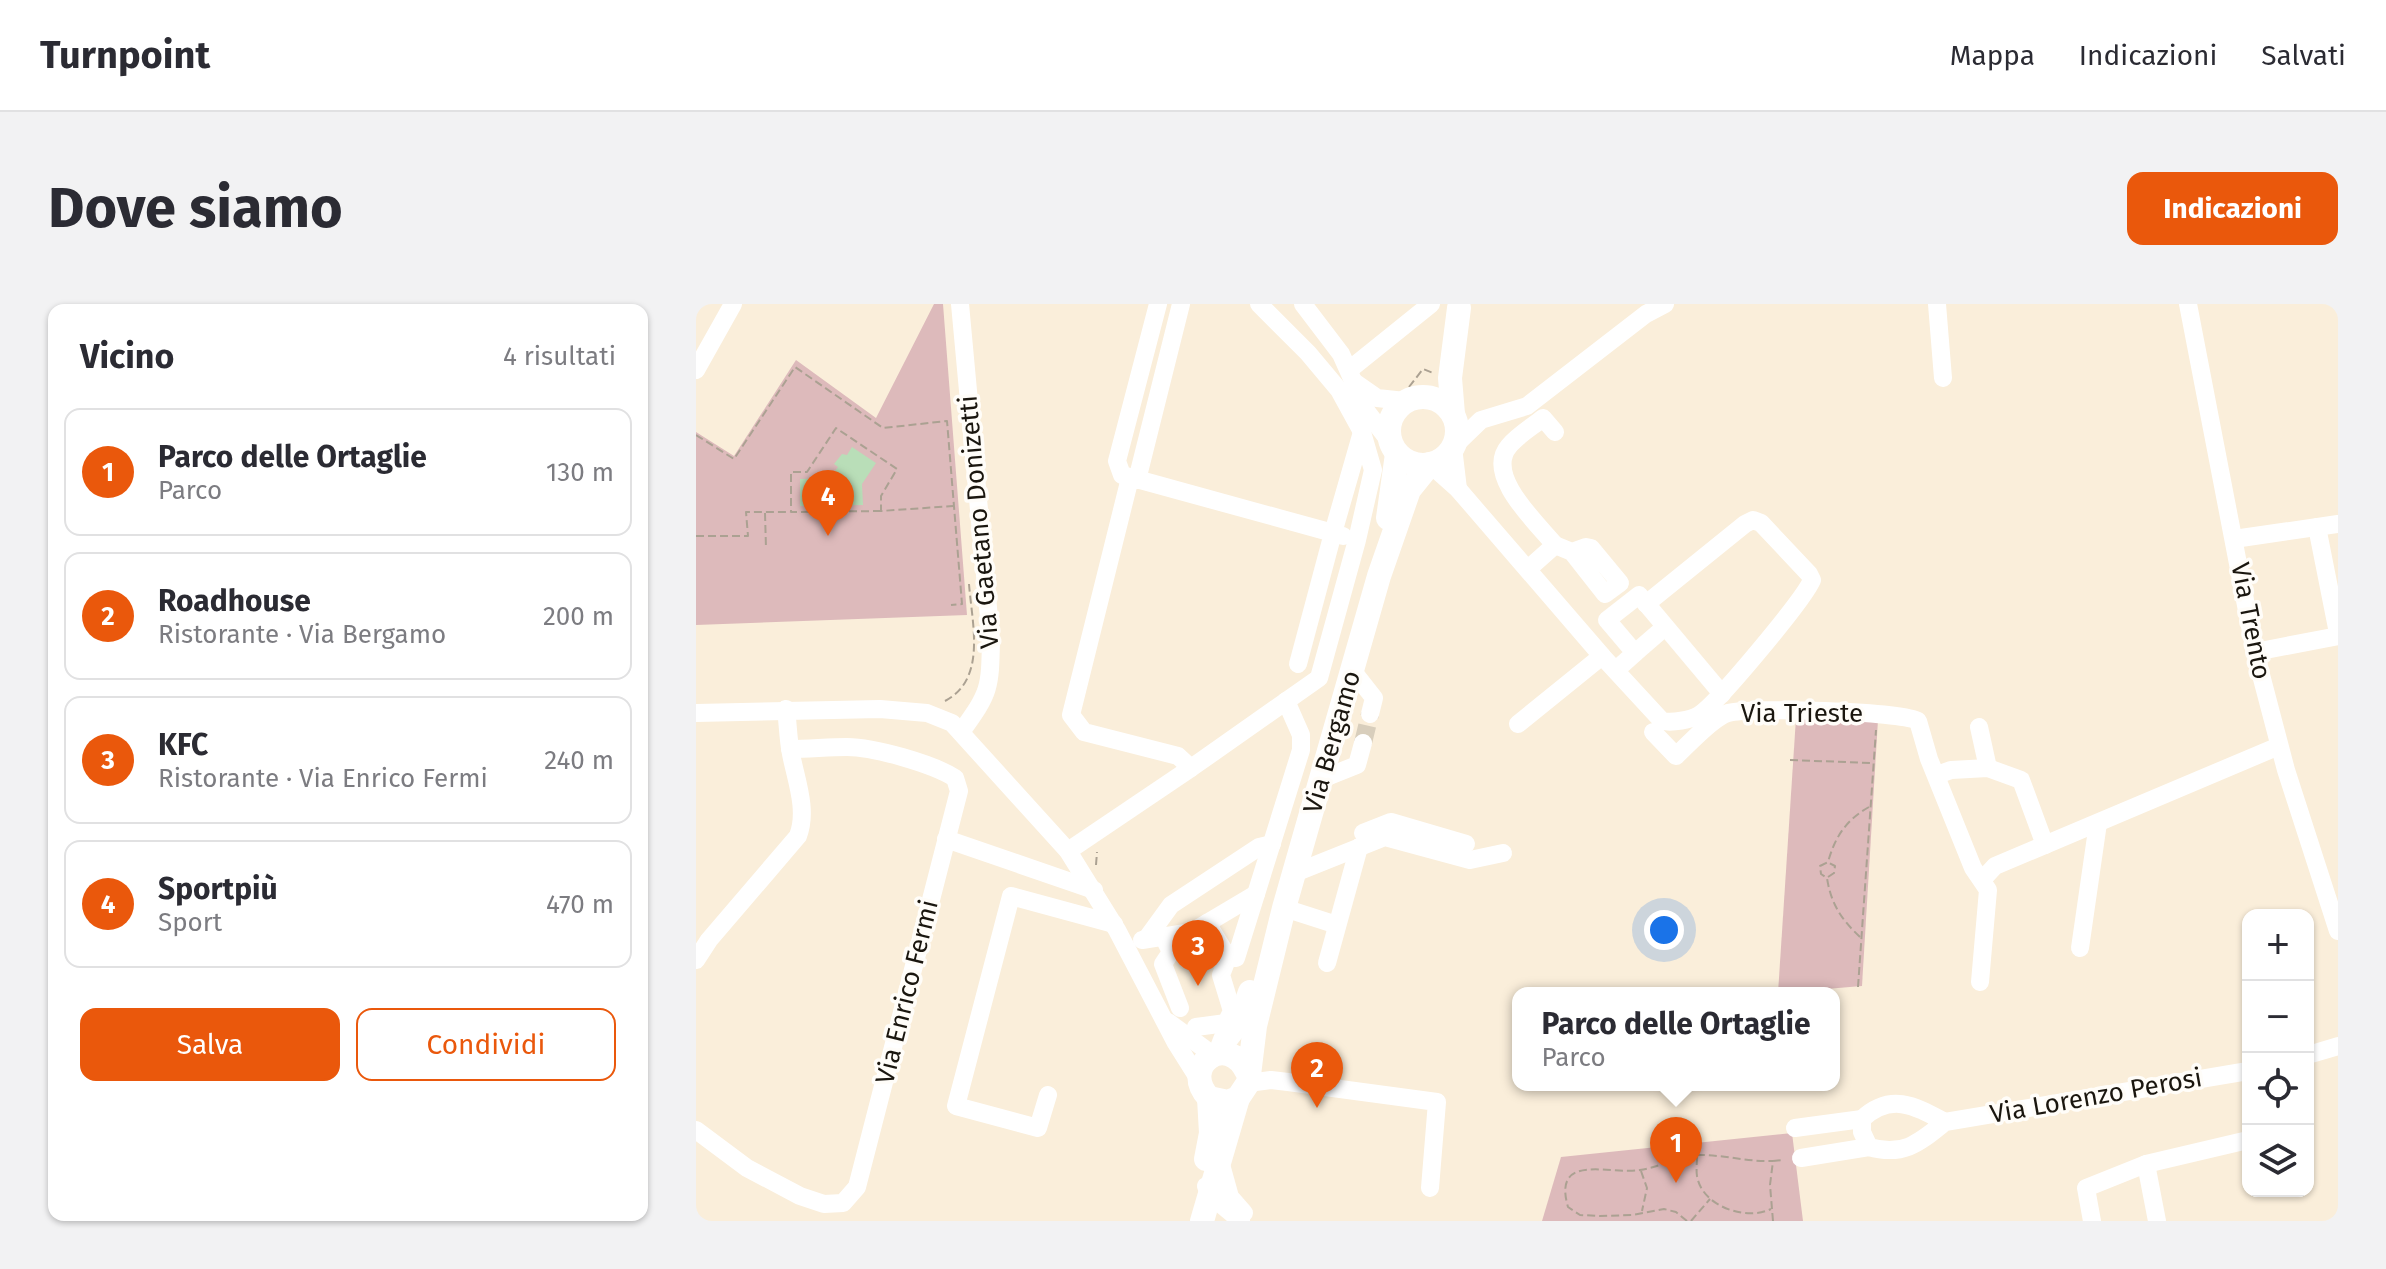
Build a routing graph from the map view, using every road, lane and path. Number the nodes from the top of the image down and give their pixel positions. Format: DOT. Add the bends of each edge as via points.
graph roads {
  1 [pos="733,304"];
  2 [pos="960,304"];
  3 [pos="1158,304"];
  4 [pos="1181,304"];
  5 [pos="1303,304"];
  6 [pos="1431,304"];
  7 [pos="1665,304"];
  8 [pos="1937,304"];
  9 [pos="2188,304"];
  10 [pos="1459,306"];
  11 [pos="1269,307"];
  12 [pos="696,370"];
  13 [pos="1434,374"];
  14 [pos="1350,375"];
  15 [pos="1943,378"];
  16 [pos="1408,397"];
  17 [pos="1453,414"];
  18 [pos="1481,420"];
  19 [pos="1362,432"];
  20 [pos="1555,432"];
  21 [pos="696,435"];
  22 [pos="1453,447"];
  23 [pos="1394,448"];
  24 [pos="1430,464"];
  25 [pos="1134,479"];
  26 [pos="1458,489"];
  27 [pos="954,506"];
  28 [pos="881,511"];
  29 [pos="765,512"];
  30 [pos="791,512"];
  31 [pos="2338,524"];
  32 [pos="2317,527"];
  33 [pos="1333,533"];
  34 [pos="696,536"];
  35 [pos="2234,539"];
  36 [pos="1357,540"];
  37 [pos="766,548"];
  38 [pos="1528,569"];
  39 [pos="1379,576"];
  40 [pos="969,586"];
  41 [pos="1646,604"];
  42 [pos="951,605"];
  43 [pos="1665,627"];
  44 [pos="2338,634"];
  45 [pos="2255,652"];
  46 [pos="1635,653"];
  47 [pos="1602,656"];
  48 [pos="1298,664"];
  49 [pos="1352,670"];
  50 [pos="1616,670"];
  51 [pos="1722,694"];
  52 [pos="725,701"];
  53 [pos="1286,701"];
  54 [pos="696,702"];
  55 [pos="944,702"];
  56 [pos="786,709"];
  57 [pos="696,713"];
  58 [pos="1877,713"];
  59 [pos="1370,714"];
  60 [pos="1518,724"];
  61 [pos="1979,727"];
  62 [pos="961,732"];
  63 [pos="1653,732"];
  64 [pos="1363,743"];
  65 [pos="2279,746"];
  66 [pos="790,749"];
  67 [pos="1790,760"];
  68 [pos="1873,763"];
  69 [pos="1191,768"];
  70 [pos="1988,768"];
  71 [pos="1937,775"];
  72 [pos="1322,779"];
  73 [pos="1870,807"];
  74 [pos="2098,823"];
  75 [pos="946,839"];
  76 [pos="1102,843"];
  77 [pos="1272,844"];
  78 [pos="1466,844"];
  79 [pos="2045,845"];
  80 [pos="1359,847"];
  81 [pos="1068,851"];
  82 [pos="1503,853"];
  83 [pos="1828,862"];
  84 [pos="1297,865"];
  85 [pos="1827,878"];
  86 [pos="1983,879"];
  87 [pos="1095,883"];
  88 [pos="1256,894"];
  89 [pos="1284,908"];
  90 [pos="1207,923"];
  91 [pos="1114,924"];
  92 [pos="1337,925"];
  93 [pos="2338,931"];
  94 [pos="1155,937"];
  95 [pos="1861,938"];
  96 [pos="1127,948"];
  97 [pos="2080,948"];
  98 [pos="1228,957"];
  99 [pos="696,960"];
  100 [pos="1327,963"];
  101 [pos="1980,982"];
  102 [pos="1858,987"];
  103 [pos="1173,1014"];
  104 [pos="1196,1027"];
  105 [pos="2338,1046"];
  106 [pos="2314,1053"];
  107 [pos="1216,1054"];
  108 [pos="2242,1072"];
  109 [pos="1244,1084"];
  110 [pos="1204,1088"];
  111 [pos="1048,1095"];
  112 [pos="1862,1119"];
  113 [pos="1945,1122"];
  114 [pos="1795,1128"];
  115 [pos="696,1130"];
  116 [pos="2242,1141"];
  117 [pos="1869,1147"];
  118 [pos="1697,1155"];
  119 [pos="1801,1158"];
  120 [pos="1213,1160"];
  121 [pos="1773,1161"];
  122 [pos="2146,1164"];
  123 [pos="1641,1170"];
  124 [pos="1430,1188"];
  125 [pos="1210,1195"];
  126 [pos="1711,1198"];
  127 [pos="1771,1209"];
  128 [pos="1642,1213"];
  129 [pos="1229,1219"];
  130 [pos="1188,1221"];
  131 [pos="1202,1221"];
  132 [pos="1252,1221"];
  133 [pos="1689,1221"];
  134 [pos="1773,1221"];
  135 [pos="2092,1221"];
  136 [pos="2157,1221"];
  1 -- 12 [label="street"];
  2 -- 62 [label="street, Via Gaetano Donizetti" via="991,640 984,700"];
  3 -- 25 [label="street" via="1117,461 1122,475"];
  4 -- 25 [label="street"];
  5 -- 14 [label="street"];
  6 -- 14 [label="street"];
  7 -- 18 [label="street" via="1527,406"];
  8 -- 15 [label="street"];
  9 -- 35 [label="street, Via Trento"];
  10 -- 13 [label="main road"];
  10 -- 17 [label="main road" via="1450,378"];
  11 -- 19 [label="street" via="1339,390"];
  13 -- 16 [label="main road"];
  13 -- 16 [label="path" via="1423,369"];
  14 -- 16 [label="street" via="1377,398"];
  14 -- 23 [label="street" via="1367,412"];
  16 -- 17 [label="main road" via="1438,400"];
  16 -- 23 [label="main road" via="1389,427"];
  17 -- 18 [label="street"];
  17 -- 22 [label="main road"];
  18 -- 22 [label="street"];
  19 -- 33 [label="street"];
  19 -- 36 [label="street" via="1373,470"];
  20 -- 38 [label="street" via="1543,418 1508,447 1502,468 1515,496 1563,548"];
  21 -- 27 [label="path" via="734,459 795,367 883,428 947,421"];
  22 -- 24 [label="main road"];
  22 -- 26 [label="street"];
  23 -- 24 [label="main road" via="1407,461"];
  23 -- 39 [label="main road, Via Bergamo"];
  24 -- 26 [label="street"];
  24 -- 39 [label="main road, Via Bergamo" via="1409,490"];
  25 -- 33 [label="street"];
  25 -- 69 [label="street" via="1071,715 1084,732 1178,756"];
  26 -- 38 [label="street"];
  27 -- 28 [label="path"];
  27 -- 42 [label="path" via="962,604"];
  28 -- 30 [label="path"];
  28 -- 30 [label="path" via="881,496 897,469 836,428 807,472 791,472"];
  29 -- 30 [label="path"];
  29 -- 34 [label="path" via="746,512 748,536"];
  29 -- 37 [label="path"];
  31 -- 32 [label="street"];
  32 -- 35 [label="street"];
  32 -- 44 [label="street"];
  33 -- 36 [label="street"];
  33 -- 48 [label="street"];
  35 -- 45 [label="street, Via Trento"];
  36 -- 53 [label="street" via="1319,678"];
  38 -- 47 [label="street"];
  39 -- 49 [label="main road, Via Bergamo"];
  40 -- 55 [label="path" via="972,672 958,694"];
  41 -- 43 [label="street"];
  41 -- 46 [label="street" via="1639,595 1607,620"];
  41 -- 51 [label="street" via="1753,520 1809,574 1809,586"];
  43 -- 46 [label="street"];
  43 -- 51 [label="street"];
  44 -- 45 [label="street"];
  45 -- 65 [label="street, Via Trento"];
  46 -- 50 [label="street"];
  47 -- 50 [label="street"];
  47 -- 60 [label="street"];
  49 -- 59 [label="street" via="1374,698"];
  49 -- 72 [label="main road, Via Bergamo"];
  50 -- 51 [label="street" via="1662,721 1670,723 1698,715"];
  52 -- 54 [label="street"];
  53 -- 69 [label="street"];
  53 -- 77 [label="street" via="1301,735 1301,750"];
  56 -- 57 [label="street"];
  56 -- 62 [label="street" via="927,713"];
  56 -- 66 [label="street"];
  58 -- 63 [label="street, Via Trieste" via="1727,713 1676,756"];
  58 -- 68 [label="path"];
  58 -- 71 [label="street, Via Trieste" via="1918,721"];
  61 -- 70 [label="street"];
  62 -- 81 [label="street"];
  64 -- 72 [label="street" via="1357,765"];
  65 -- 74 [label="street"];
  65 -- 93 [label="street, Via Trento"];
  66 -- 75 [label="street, Via Enrico Fermi" via="851,747 940,769 955,778 959,791"];
  66 -- 99 [label="street" via="803,814 798,836"];
  67 -- 68 [label="path"];
  68 -- 73 [label="path"];
  69 -- 81 [label="street"];
  70 -- 71 [label="street"];
  70 -- 79 [label="street" via="2021,780"];
  71 -- 86 [label="street, Via Trieste" via="1973,868"];
  72 -- 84 [label="main road, Via Bergamo"];
  73 -- 83 [label="path" via="1842,829"];
  73 -- 95 [label="path"];
  74 -- 79 [label="street"];
  74 -- 97 [label="street"];
  75 -- 87 [label="street"];
  75 -- 115 [label="street, Via Enrico Fermi" via="857,1187 843,1203 824,1204 800,1196 747,1168"];
  76 -- 87 [label="path"];
  77 -- 88 [label="street"];
  77 -- 94 [label="street" via="1259,847 1171,905"];
  78 -- 84 [label="street" via="1391,822"];
  79 -- 86 [label="street" via="1995,866"];
  80 -- 82 [label="street" via="1385,837 1470,860"];
  80 -- 84 [label="street"];
  80 -- 92 [label="street"];
  81 -- 87 [label="street"];
  83 -- 85 [label="path" via="1835,866"];
  83 -- 85 [label="path" via="1820,866"];
  84 -- 89 [label="main road, Via Bergamo"];
  85 -- 95 [label="path" via="1835,909"];
  86 -- 101 [label="street, Via Trieste" via="1988,890"];
  87 -- 91 [label="street"];
  88 -- 90 [label="street"];
  88 -- 98 [label="street" via="1236,958"];
  89 -- 92 [label="street"];
  89 -- 107 [label="main road, Via Bergamo" via="1240,1021"];
  89 -- 109 [label="main road, Via Bergamo"];
  90 -- 94 [label="street" via="1192,932"];
  90 -- 98 [label="street"];
  91 -- 96 [label="street"];
  91 -- 111 [label="street" via="1011,896 956,1106 1038,1128"];
  92 -- 100 [label="street"];
  94 -- 96 [label="street"];
  94 -- 103 [label="street" via="1171,952 1163,964"];
  95 -- 102 [label="path"];
  96 -- 103 [label="street"];
  98 -- 104 [label="street" via="1221,975 1232,1011 1226,1023"];
  103 -- 107 [label="street"];
  103 -- 110 [label="street" via="1176,1043"];
  105 -- 106 [label="street"];
  107 -- 109 [label="main road" via="1243,1062"];
  107 -- 110 [label="main road" via="1201,1067"];
  108 -- 113 [label="street, Via Lorenzo Perosi"];
  109 -- 110 [label="main road" via="1228,1102"];
  109 -- 120 [label="main road, Via Bergamo"];
  109 -- 124 [label="street" via="1271,1080 1437,1102"];
  110 -- 120 [label="main road, Via Bergamo"];
  112 -- 113 [label="street" via="1874,1108 1908,1103"];
  112 -- 114 [label="street"];
  112 -- 117 [label="street"];
  113 -- 117 [label="street, Via Lorenzo Perosi" via="1914,1146 1882,1151"];
  116 -- 122 [label="street"];
  117 -- 119 [label="street, Via Lorenzo Perosi"];
  118 -- 121 [label="path"];
  118 -- 123 [label="path"];
  118 -- 126 [label="path" via="1697,1179"];
  119 -- 121 [label="path"];
  120 -- 125 [label="main road, Via Bergamo"];
  120 -- 130 [label="main road, Via Bergamo"];
  120 -- 132 [label="street" via="1230,1197"];
  121 -- 127 [label="path"];
  122 -- 135 [label="street" via="2086,1188"];
  122 -- 136 [label="street"];
  123 -- 128 [label="path" via="1647,1188"];
  123 -- 128 [label="path" via="1579,1169 1568,1178 1564,1193 1568,1207 1580,1215"];
  125 -- 129 [label="street"];
  125 -- 131 [label="main road, Via Bergamo"];
  126 -- 127 [label="path" via="1744,1215"];
  126 -- 133 [label="path"];
  127 -- 134 [label="path"];
  128 -- 133 [label="path" via="1664,1209"];
}
